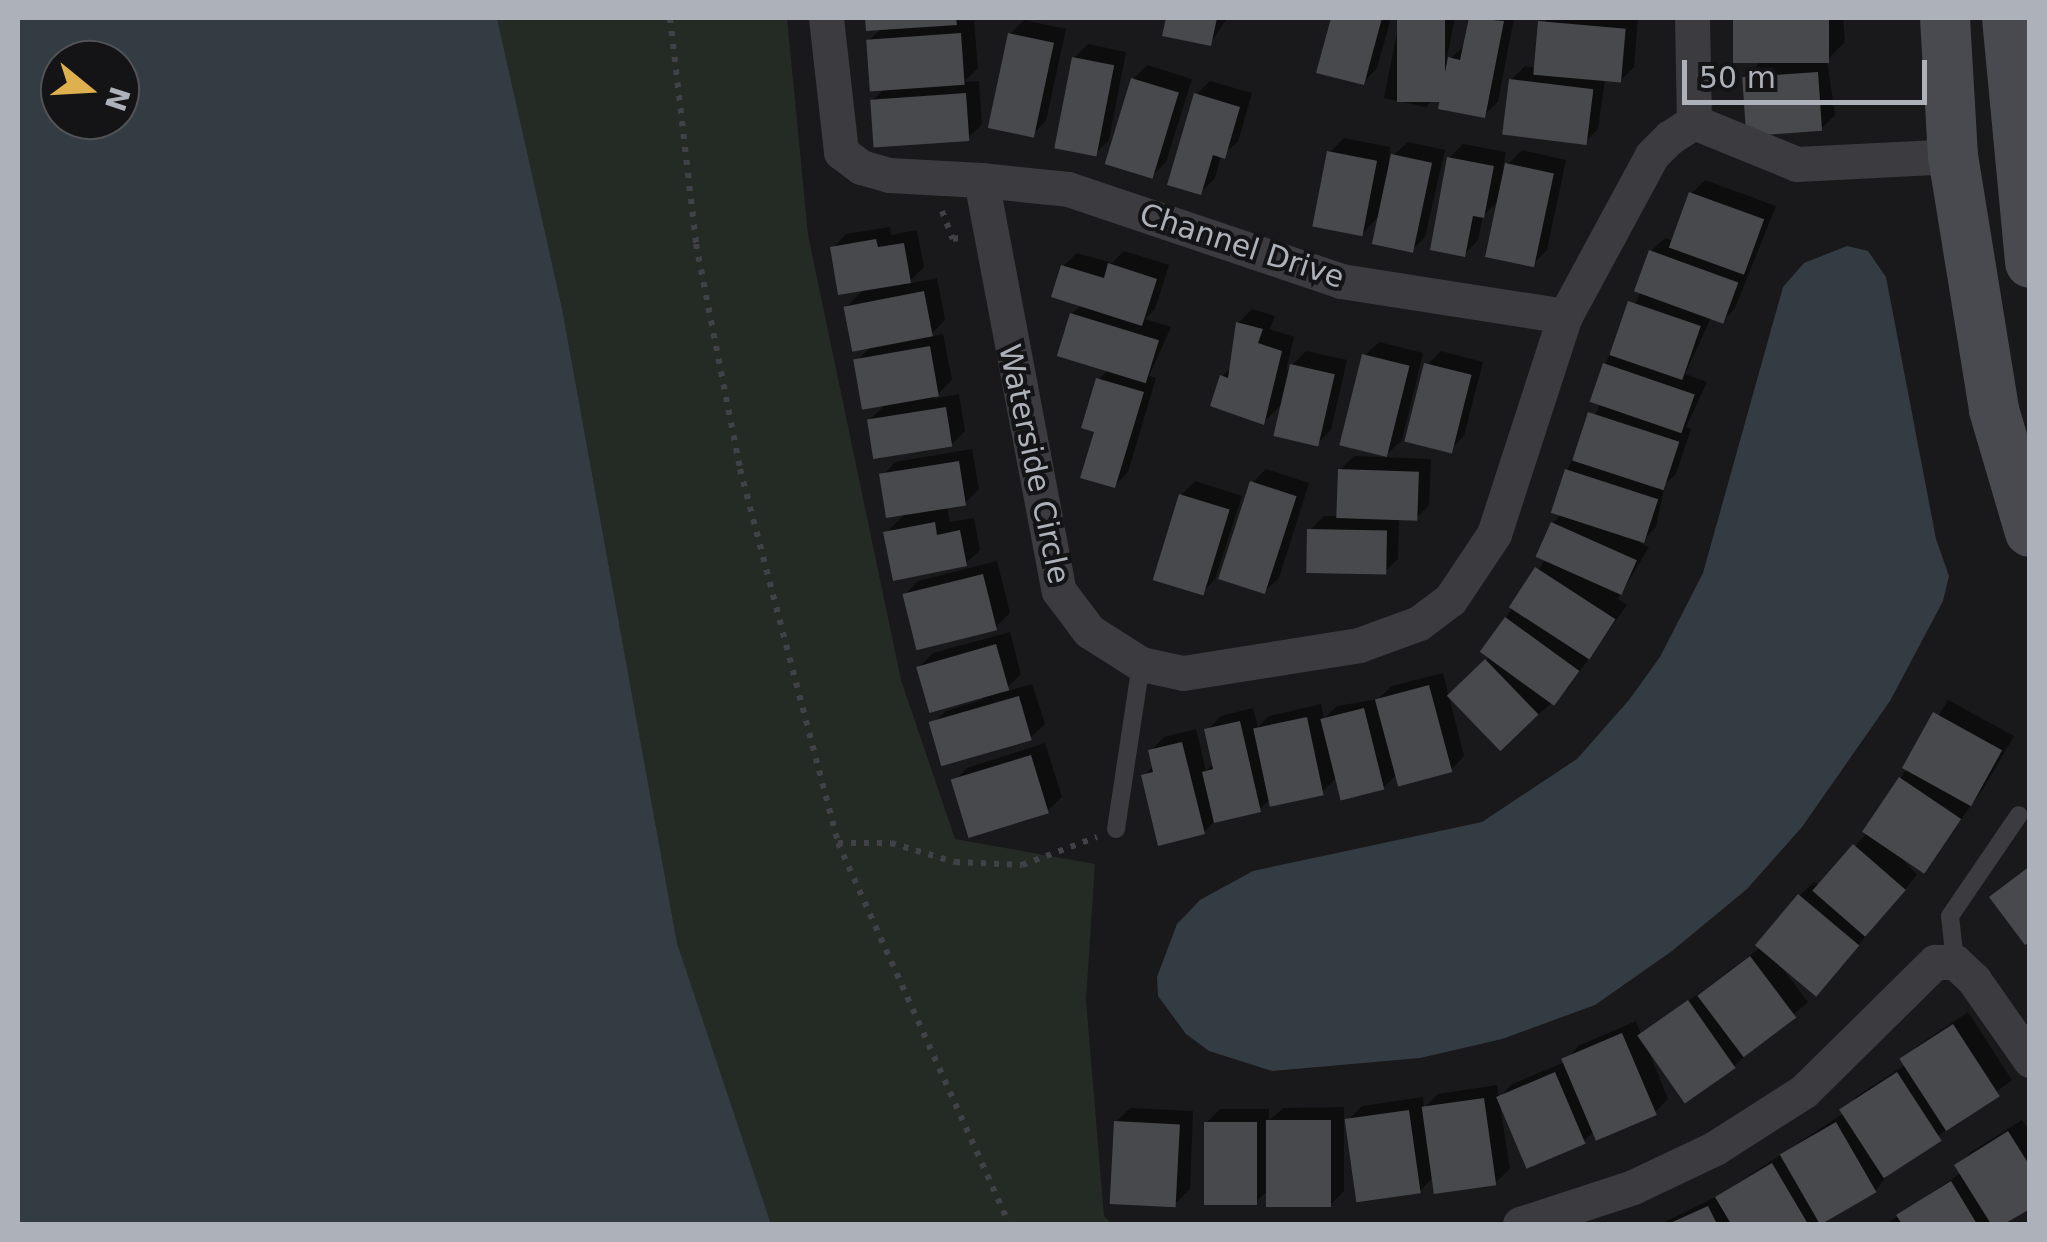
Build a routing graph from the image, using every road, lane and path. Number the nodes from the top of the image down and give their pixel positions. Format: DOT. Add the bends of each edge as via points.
graph roads {
  1 [pos="670,18"];
  2 [pos="826,18"];
  3 [pos="1692,18"];
  4 [pos="1945,18"];
  5 [pos="2007,18"];
  6 [pos="1694,122"];
  7 [pos="1953,156"];
  8 [pos="980,180"];
  9 [pos="2030,263"];
  10 [pos="1566,316"];
  11 [pos="2030,532"];
  12 [pos="1141,664"];
  13 [pos="2018,815"];
  14 [pos="1116,830"];
  15 [pos="838,843"];
  16 [pos="1955,962"];
  17 [pos="2030,1060"];
  18 [pos="1008,1224"];
  19 [pos="1520,1224"];
  1 -- 15 [label="path" via="696,244 740,469"];
  2 -- 8 [label="street" via="841,152 861,168 889,175"];
  3 -- 6 [label="street"];
  4 -- 7 [label="main road"];
  5 -- 9 [label="main road"];
  6 -- 7 [label="street" via="1797,164"];
  6 -- 10 [label="street, Waterside Circle" via="1652,155"];
  7 -- 11 [label="main road" via="1994,410"];
  8 -- 10 [label="street, Channel Drive" via="1068,189 1341,281"];
  8 -- 12 [label="street, Waterside Circle" via="1059,591 1089,631"];
  10 -- 12 [label="street, Waterside Circle" via="1494,534 1450,600 1419,624 1358,645 1220,671 1184,673"];
  12 -- 14 [label="lane"];
  13 -- 16 [label="lane" via="1950,916"];
  14 -- 15 [label="path" via="1022,865 955,862 890,843"];
  15 -- 18 [label="path"];
  16 -- 17 [label="street"];
  16 -- 19 [label="street" via="1935,962 1804,1090 1715,1148 1633,1187"];
}
